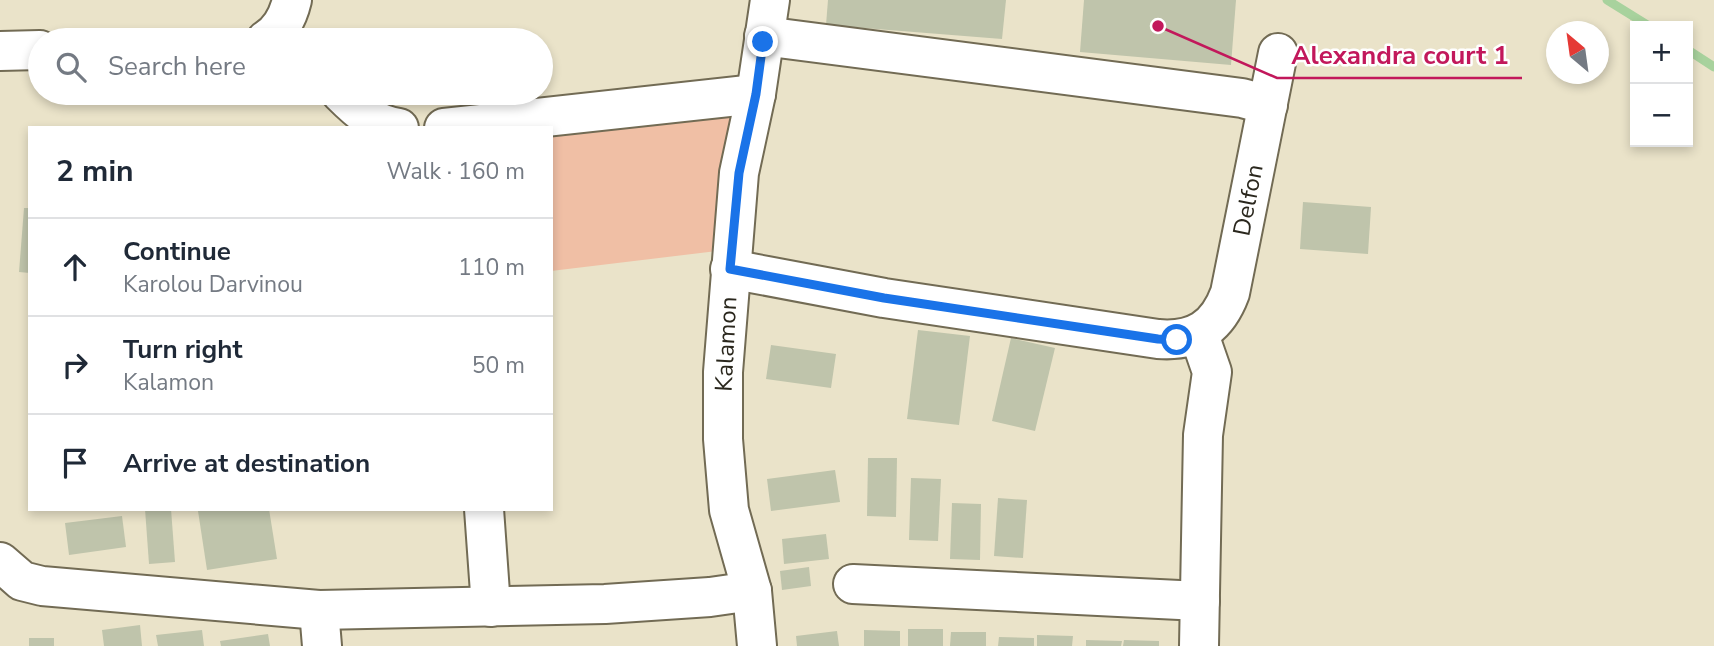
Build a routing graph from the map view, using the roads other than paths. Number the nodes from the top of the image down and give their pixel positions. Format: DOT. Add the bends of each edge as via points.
graph roads {
  1 [pos="292,0"];
  2 [pos="767,18"];
  3 [pos="280,28"];
  4 [pos="28,50"];
  5 [pos="0,51"];
  6 [pos="1278,53"];
  7 [pos="756,94"];
  8 [pos="353,105"];
  9 [pos="1268,105"];
  10 [pos="392,126"];
  11 [pos="470,126"];
  12 [pos="730,269"];
  13 [pos="1195,335"];
  14 [pos="484,511"];
  15 [pos="2,567"];
  16 [pos="853,584"];
  17 [pos="752,591"];
  18 [pos="1200,601"];
  19 [pos="491,607"];
  20 [pos="320,628"];
  21 [pos="757,646"];
  22 [pos="1199,646"];
  1 -- 3 [label="street"];
  2 -- 7 [label="street, Kalamon"];
  2 -- 9 [label="street"];
  4 -- 5 [label="street"];
  6 -- 9 [label="street, Delfon"];
  7 -- 11 [label="street"];
  7 -- 12 [label="street, Kalamon" via="739,173"];
  8 -- 10 [label="street"];
  9 -- 13 [label="street, Delfon" via="1230,293 1216,319"];
  12 -- 13 [label="street" via="884,298 1158,339"];
  12 -- 17 [label="street, Kalamon" via="723,439 729,510"];
  13 -- 18 [label="street" via="1212,372 1203,435"];
  14 -- 19 [label="street"];
  15 -- 20 [label="street" via="22,581 42,586"];
  16 -- 18 [label="street"];
  17 -- 19 [label="street" via="631,602"];
  17 -- 21 [label="street, Kalamon"];
  18 -- 22 [label="street"];
  19 -- 20 [label="street"];
}
